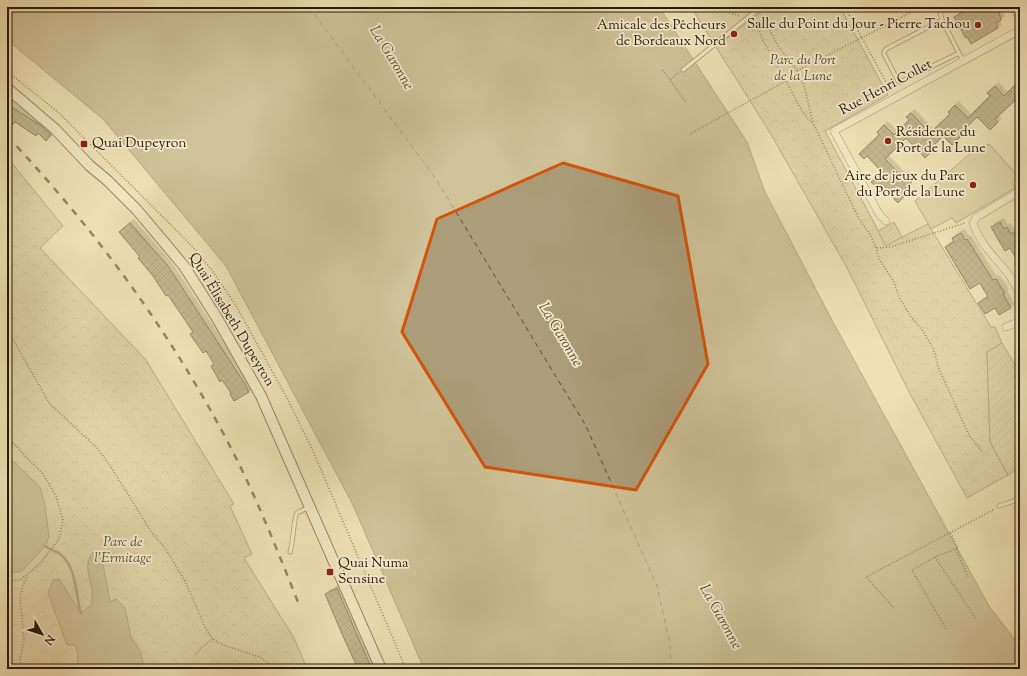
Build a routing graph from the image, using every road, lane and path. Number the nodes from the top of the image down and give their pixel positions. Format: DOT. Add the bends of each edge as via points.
graph roads {
  1 [pos="727,7"];
  2 [pos="761,7"];
  3 [pos="845,7"];
  4 [pos="921,7"];
  5 [pos="939,7"];
  6 [pos="1009,7"];
  7 [pos="747,19"];
  8 [pos="942,20"];
  9 [pos="760,24"];
  10 [pos="1020,26"];
  11 [pos="1020,30"];
  12 [pos="861,37"];
  13 [pos="959,53"];
  14 [pos="964,61"];
  15 [pos="663,70"];
  16 [pos="683,70"];
  17 [pos="7,71"];
  18 [pos="797,71"];
  19 [pos="670,80"];
  20 [pos="786,81"];
  21 [pos="7,88"];
  22 [pos="894,98"];
  23 [pos="686,102"];
  24 [pos="814,125"];
  25 [pos="690,134"];
  26 [pos="1020,191"];
  27 [pos="886,221"];
  28 [pos="973,222"];
  29 [pos="876,248"];
  30 [pos="1020,294"];
  31 [pos="7,320"];
  32 [pos="1020,321"];
  33 [pos="1006,327"];
  34 [pos="8,437"];
  35 [pos="982,452"];
  36 [pos="1020,499"];
  37 [pos="999,506"];
  38 [pos="310,507"];
  39 [pos="950,532"];
  40 [pos="956,549"];
  41 [pos="290,552"];
  42 [pos="935,557"];
  43 [pos="27,575"];
  44 [pos="968,577"];
  45 [pos="7,580"];
  46 [pos="893,608"];
  47 [pos="976,619"];
  48 [pos="946,628"];
  49 [pos="213,639"];
  50 [pos="196,654"];
  51 [pos="22,669"];
  52 [pos="272,669"];
  53 [pos="381,669"];
  54 [pos="406,669"];
  1 -- 7 [label="path" via="730,13"];
  2 -- 7 [label="lane"];
  3 -- 12 [label="path"];
  4 -- 12 [label="path"];
  5 -- 8 [label="lane"];
  6 -- 10 [label="path"];
  7 -- 9 [label="path"];
  7 -- 16 [label="lane"];
  8 -- 13 [label="lane"];
  8 -- 13 [label="lane" via="886,49 884,54 898,81 902,82"];
  9 -- 18 [label="path" via="767,26 778,47"];
  9 -- 20 [label="path" via="762,39"];
  11 -- 14 [label="street, Rue Henri Collet"];
  12 -- 18 [label="path"];
  12 -- 22 [label="path"];
  13 -- 14 [label="lane"];
  14 -- 22 [label="street, Rue Henri Collet"];
  15 -- 19 [label="path"];
  16 -- 19 [label="path"];
  17 -- 54 [label="path" via="58,113 191,245 235,304 313,451"];
  18 -- 24 [label="path" via="804,85"];
  19 -- 23 [label="path"];
  20 -- 24 [label="path" via="802,111"];
  20 -- 25 [label="path"];
  21 -- 38 [label="main road, Quai Élisabeth Dupeyron" via="55,129 137,210 184,266 261,396"];
  22 -- 27 [label="street, Rue Henri Collet" via="834,131 879,214"];
  24 -- 29 [label="path" via="859,220"];
  26 -- 28 [label="street"];
  28 -- 29 [label="path" via="890,247"];
  28 -- 30 [label="street" via="988,249"];
  29 -- 35 [label="path" via="899,297 933,348 939,369 966,429"];
  31 -- 49 [label="path" via="12,338 50,404 96,448 111,467 184,579"];
  32 -- 33 [label="street"];
  34 -- 43 [label="path" via="43,474 56,496 63,520 61,533 55,545 34,571"];
  36 -- 37 [label="lane"];
  37 -- 39 [label="path"];
  38 -- 41 [label="lane" via="296,516"];
  38 -- 53 [label="main road"];
  39 -- 40 [label="path" via="958,548"];
  39 -- 46 [label="path" via="866,577"];
  40 -- 42 [label="path"];
  40 -- 44 [label="path"];
  42 -- 47 [label="path"];
  42 -- 48 [label="path" via="912,570"];
  43 -- 45 [label="path" via="20,580"];
  43 -- 51 [label="path" via="20,598 24,640 20,659"];
  49 -- 50 [label="path"];
  49 -- 52 [label="path" via="223,645 260,657"];
}
